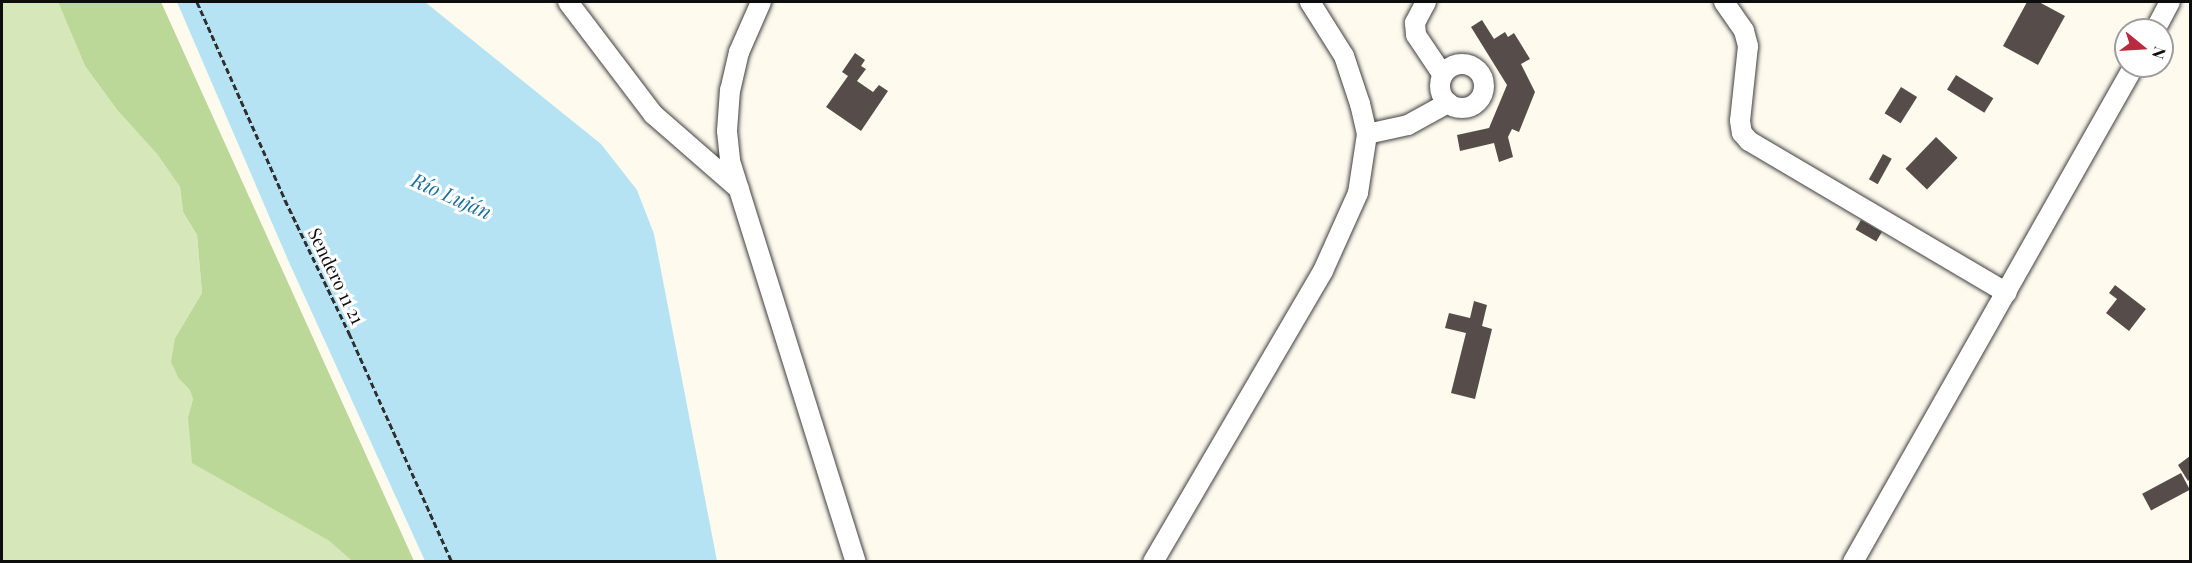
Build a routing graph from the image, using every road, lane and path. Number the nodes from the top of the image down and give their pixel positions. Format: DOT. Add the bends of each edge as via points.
graph roads {
  1 [pos="197,2"];
  2 [pos="568,2"];
  3 [pos="761,2"];
  4 [pos="1310,2"];
  5 [pos="1426,2"];
  6 [pos="1724,2"];
  7 [pos="2170,2"];
  8 [pos="2161,18"];
  9 [pos="1443,75"];
  10 [pos="2127,78"];
  11 [pos="1448,103"];
  12 [pos="1366,134"];
  13 [pos="739,189"];
  14 [pos="2007,293"];
  15 [pos="452,561"];
  16 [pos="856,561"];
  17 [pos="1153,561"];
  18 [pos="1853,561"];
  1 -- 15 [label="path, Sendero 11 21"];
  2 -- 13 [label="street" via="653,114"];
  3 -- 13 [label="street" via="740,52 730,90 727,131 730,161"];
  4 -- 12 [label="street" via="1344,56"];
  5 -- 9 [label="street" via="1414,22 1416,35"];
  6 -- 14 [label="street" via="1744,31 1748,46 1740,121 1742,133 1749,141"];
  7 -- 8 [label="street"];
  9 -- 11 [label="street" via="1440,90"];
  9 -- 11 [label="street" via="1454,66 1467,64 1483,78 1483,93 1475,104 1461,108"];
  10 -- 14 [label="street"];
  11 -- 12 [label="street" via="1408,125"];
  12 -- 17 [label="street" via="1358,193 1323,271"];
  13 -- 16 [label="street"];
  14 -- 18 [label="street"];
}
